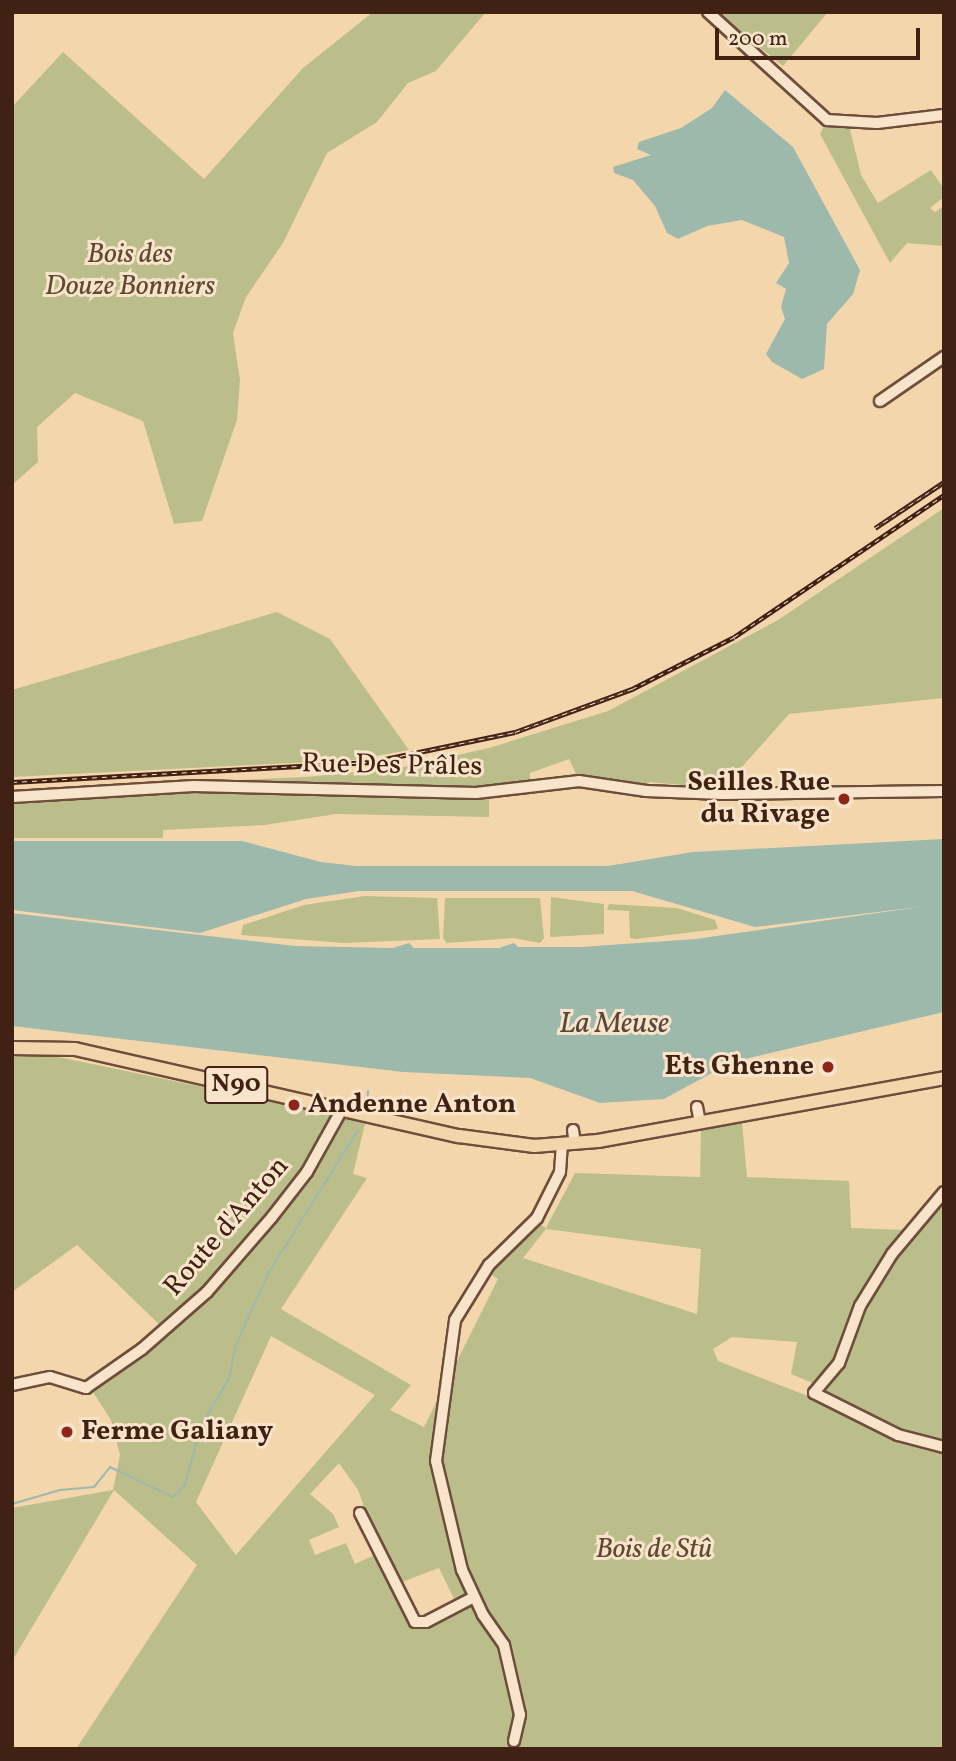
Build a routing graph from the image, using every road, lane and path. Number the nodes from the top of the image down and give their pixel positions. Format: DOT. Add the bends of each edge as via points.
graph roads {
  1 [pos="708,12"];
  2 [pos="944,115"];
  3 [pos="944,357"];
  4 [pos="880,401"];
  5 [pos="944,791"];
  6 [pos="12,797"];
  7 [pos="12,1048"];
  8 [pos="944,1078"];
  9 [pos="697,1107"];
  10 [pos="342,1109"];
  11 [pos="701,1122"];
  12 [pos="573,1130"];
  13 [pos="568,1145"];
  14 [pos="944,1192"];
  15 [pos="12,1385"];
  16 [pos="944,1447"];
  17 [pos="360,1513"];
  18 [pos="474,1597"];
  19 [pos="514,1741"];
  1 -- 2 [label="street" via="827,120 877,122"];
  3 -- 4 [label="street"];
  5 -- 6 [label="street, Rue Des Prâles" via="812,795 657,792 568,781 476,793 208,786"];
  7 -- 10 [label="main road, N90" via="75,1049"];
  8 -- 11 [label="main road, N90"];
  9 -- 11 [label="street"];
  10 -- 13 [label="main road, N90" via="496,1143"];
  10 -- 15 [label="street, Route d'Anton" via="307,1172 272,1217 206,1292 142,1349 86,1388 50,1377"];
  11 -- 13 [label="main road, N90"];
  12 -- 13 [label="street"];
  13 -- 18 [label="street" via="537,1219 489,1265 455,1320 436,1461 447,1521"];
  14 -- 16 [label="street" via="892,1254 860,1306 839,1363 815,1390 820,1397 898,1435"];
  17 -- 18 [label="street" via="415,1622 426,1622"];
  18 -- 19 [label="street" via="504,1645 520,1715"];
}
